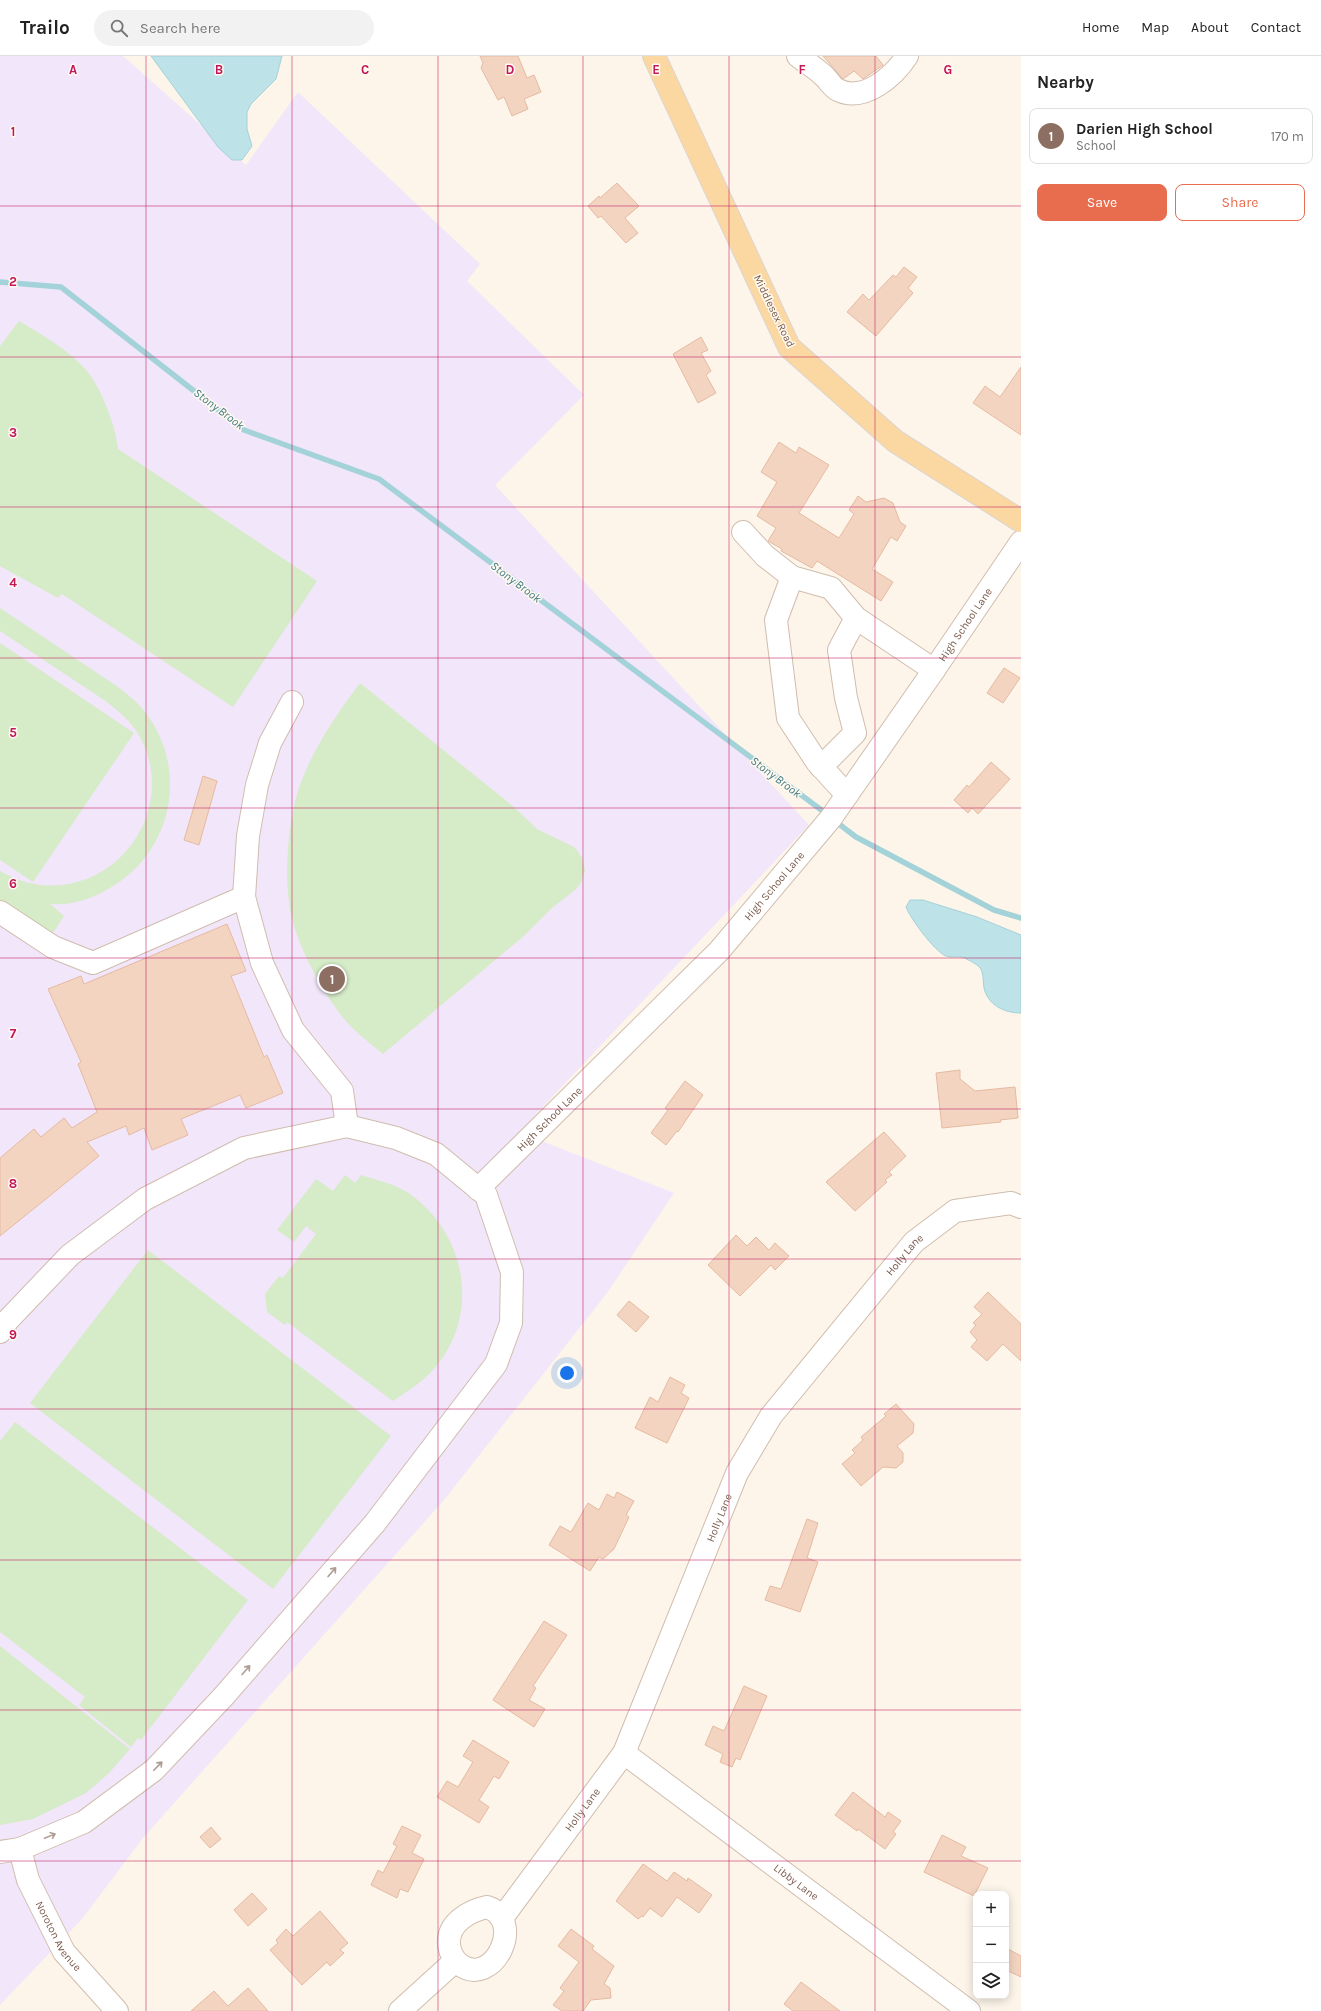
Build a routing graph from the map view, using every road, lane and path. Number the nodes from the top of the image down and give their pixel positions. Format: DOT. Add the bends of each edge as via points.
graph roads {
  1 [pos="654,56"];
  2 [pos="798,56"];
  3 [pos="907,56"];
  4 [pos="1021,521"];
  5 [pos="743,532"];
  6 [pos="1021,542"];
  7 [pos="792,577"];
  8 [pos="856,618"];
  9 [pos="934,670"];
  10 [pos="292,702"];
  11 [pos="821,766"];
  12 [pos="847,795"];
  13 [pos="244,897"];
  14 [pos="0,912"];
  15 [pos="347,1126"];
  16 [pos="478,1189"];
  17 [pos="1021,1207"];
  18 [pos="0,1332"];
  19 [pos="624,1753"];
  20 [pos="10,1850"];
  21 [pos="502,1918"];
  22 [pos="455,1961"];
  23 [pos="117,2011"];
  24 [pos="400,2011"];
  25 [pos="969,2011"];
  1 -- 4 [label="main road, Middlesex Road" via="789,347 895,441"];
  2 -- 3 [label="street" via="824,76 837,90 854,94 872,89 900,66"];
  5 -- 7 [label="street" via="765,556"];
  6 -- 9 [label="street, High School Lane"];
  7 -- 8 [label="street" via="831,588"];
  7 -- 11 [label="street" via="776,620 788,718"];
  8 -- 9 [label="street"];
  8 -- 11 [label="street" via="839,650 846,698 855,733"];
  9 -- 12 [label="street, High School Lane"];
  10 -- 13 [label="street" via="270,743 257,785 248,836"];
  11 -- 12 [label="street"];
  12 -- 16 [label="street, High School Lane" via="831,818 719,951"];
  13 -- 14 [label="street" via="93,963 52,947"];
  13 -- 15 [label="street" via="262,963 293,1030 342,1091"];
  15 -- 16 [label="street" via="396,1138 436,1154"];
  15 -- 18 [label="street" via="244,1148 145,1199 70,1255 8,1320"];
  20 -- 16 [label="street, one-way" via="84,1822 154,1770 223,1697 375,1523 496,1364 511,1323 512,1272 486,1195"];
  17 -- 19 [label="street, Holly Lane" via="1012,1203 955,1211 914,1242 771,1416 737,1473"];
  19 -- 21 [label="street, Holly Lane"];
  19 -- 25 [label="street, Libby Lane"];
  20 -- 23 [label="street, Noroton Avenue" via="64,1952"];
  21 -- 22 [label="street" via="505,1937 502,1949 486,1967 470,1970"];
  21 -- 22 [label="street" via="487,1907 476,1909 462,1918 451,1930 449,1942 450,1952"];
  22 -- 24 [label="street"];
}
